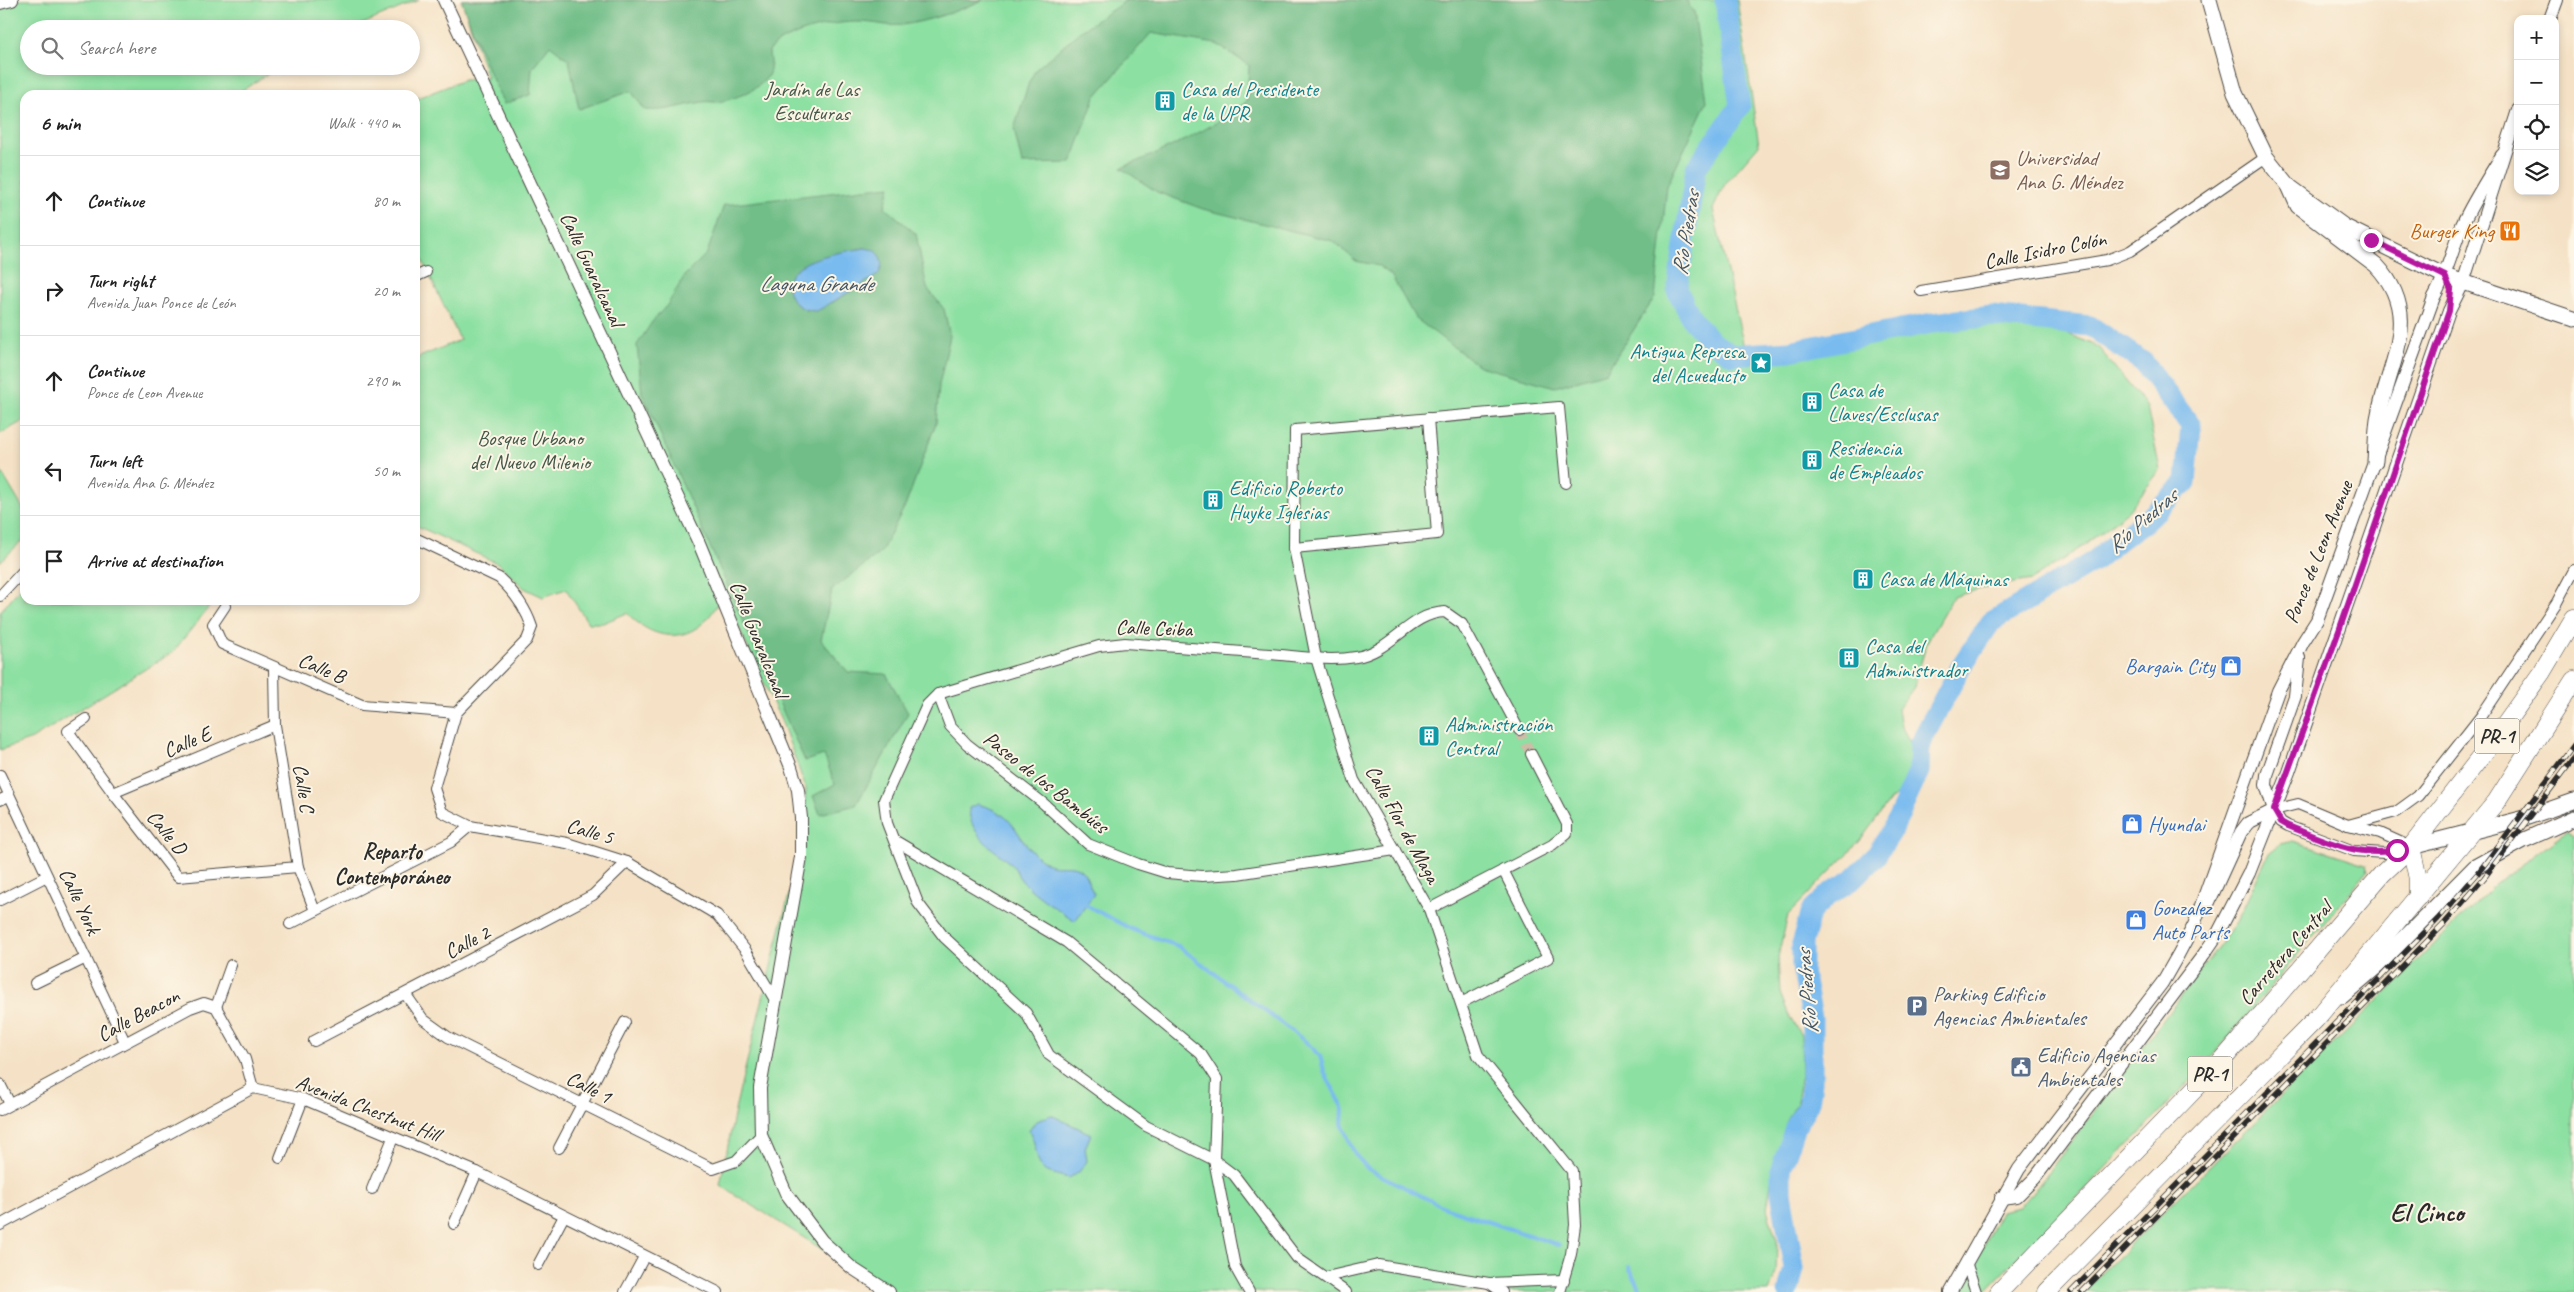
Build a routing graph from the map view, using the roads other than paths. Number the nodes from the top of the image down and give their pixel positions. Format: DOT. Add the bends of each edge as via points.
graph roads {
  1 [pos="12,0"];
  2 [pos="444,0"];
  3 [pos="2209,0"];
  4 [pos="2555,1"];
  5 [pos="0,3"];
  6 [pos="2551,15"];
  7 [pos="2514,121"];
  8 [pos="2502,155"];
  9 [pos="2266,157"];
  10 [pos="2290,187"];
  11 [pos="426,272"];
  12 [pos="420,275"];
  13 [pos="2445,276"];
  14 [pos="2463,283"];
  15 [pos="1921,291"];
  16 [pos="2449,311"];
  17 [pos="2574,319"];
  18 [pos="1428,418"];
  19 [pos="2375,462"];
  20 [pos="1566,483"];
  21 [pos="420,540"];
  22 [pos="1294,548"];
  23 [pos="2574,570"];
  24 [pos="20,574"];
  25 [pos="0,596"];
  26 [pos="225,606"];
  27 [pos="2574,618"];
  28 [pos="2299,650"];
  29 [pos="1316,658"];
  30 [pos="274,668"];
  31 [pos="2574,680"];
  32 [pos="938,694"];
  33 [pos="456,713"];
  34 [pos="86,719"];
  35 [pos="275,725"];
  36 [pos="1519,730"];
  37 [pos="1531,754"];
  38 [pos="0,775"];
  39 [pos="112,793"];
  40 [pos="5,798"];
  41 [pos="2574,801"];
  42 [pos="2274,810"];
  43 [pos="2574,818"];
  44 [pos="2348,825"];
  45 [pos="470,826"];
  46 [pos="2474,831"];
  47 [pos="894,840"];
  48 [pos="2411,847"];
  49 [pos="1395,850"];
  50 [pos="627,862"];
  51 [pos="298,867"];
  52 [pos="1503,870"];
  53 [pos="47,876"];
  54 [pos="2418,897"];
  55 [pos="0,900"];
  56 [pos="1429,909"];
  57 [pos="315,911"];
  58 [pos="290,924"];
  59 [pos="2194,925"];
  60 [pos="86,958"];
  61 [pos="231,965"];
  62 [pos="35,983"];
  63 [pos="406,995"];
  64 [pos="775,1000"];
  65 [pos="1461,1003"];
  66 [pos="216,1007"];
  67 [pos="2316,1019"];
  68 [pos="625,1022"];
  69 [pos="314,1041"];
  70 [pos="125,1042"];
  71 [pos="0,1084"];
  72 [pos="253,1088"];
  73 [pos="303,1099"];
  74 [pos="10,1104"];
  75 [pos="583,1105"];
  76 [pos="0,1110"];
  77 [pos="761,1135"];
  78 [pos="393,1138"];
  79 [pos="559,1148"];
  80 [pos="280,1158"];
  81 [pos="1214,1160"];
  82 [pos="477,1172"];
  83 [pos="372,1189"];
  84 [pos="2001,1198"];
  85 [pos="564,1216"];
  86 [pos="454,1224"];
  87 [pos="0,1225"];
  88 [pos="644,1257"];
  89 [pos="1966,1262"];
  90 [pos="538,1265"];
  91 [pos="1326,1277"];
  92 [pos="1564,1280"];
  93 [pos="1489,1283"];
  94 [pos="625,1292"];
  95 [pos="718,1292"];
  96 [pos="889,1292"];
  97 [pos="1249,1292"];
  98 [pos="1346,1292"];
  99 [pos="1502,1292"];
  100 [pos="1560,1292"];
  101 [pos="1950,1292"];
  102 [pos="1976,1292"];
  103 [pos="1998,1292"];
  104 [pos="2047,1292"];
  1 -- 5 [label="street"];
  2 -- 64 [label="street, Calle Guaralcanal" via="698,543 791,767 798,790 801,857"];
  3 -- 9 [label="main road" via="2235,93"];
  4 -- 6 [label="street"];
  7 -- 8 [label="street, Ponce de Leon Avenue"];
  8 -- 13 [label="street, Ponce de Leon Avenue" via="2463,225"];
  8 -- 14 [label="street, Ponce de Leon Avenue"];
  9 -- 10 [label="main road"];
  9 -- 15 [label="street, Calle Isidro Colón" via="2130,250 2107,260"];
  10 -- 13 [label="main road" via="2345,227"];
  10 -- 19 [label="main road" via="2298,206 2358,250 2386,276 2398,298 2402,316 2398,350 2378,420"];
  11 -- 12 [label="street"];
  13 -- 14 [label="main road"];
  13 -- 16 [label="street" via="2451,290"];
  13 -- 19 [label="street, Ponce de Leon Avenue" via="2434,297"];
  14 -- 16 [label="street, Ponce de Leon Avenue"];
  14 -- 17 [label="main road"];
  16 -- 42 [label="street"];
  18 -- 20 [label="street" via="1559,407"];
  18 -- 22 [label="street, Calle Flor de Maga" via="1295,430"];
  18 -- 22 [label="street" via="1437,534"];
  19 -- 28 [label="street, Ponce de Leon Avenue" via="2317,620"];
  21 -- 33 [label="street" via="499,578 524,609 532,627 527,640"];
  22 -- 29 [label="street, Calle Flor de Maga"];
  23 -- 44 [label="street" via="2557,602 2481,716 2418,796 2396,812"];
  24 -- 25 [label="street"];
  26 -- 30 [label="street, Calle B" via="213,624 222,644"];
  27 -- 48 [label="highway, Carretera Central / PR-1" via="2511,717"];
  28 -- 42 [label="street" via="2295,696 2267,775 2266,785"];
  28 -- 59 [label="street, Ponce de Leon Avenue" via="2278,691"];
  29 -- 32 [label="street, Calle Ceiba" via="1125,643 1099,646"];
  29 -- 36 [label="street, Calle Ceiba" via="1363,656 1402,634 1417,619 1445,612 1462,624"];
  29 -- 49 [label="street, Calle Flor de Maga" via="1354,780"];
  30 -- 33 [label="street, Calle B" via="362,705"];
  30 -- 35 [label="street, Calle C"];
  31 -- 46 [label="highway, PR-1"];
  32 -- 47 [label="street" via="927,705 884,800 887,823"];
  32 -- 49 [label="street, Paseo de los Bambúes" via="950,726 967,744 1043,803 1088,844 1138,864 1167,873 1202,876 1237,874"];
  33 -- 45 [label="street, Calle 5" via="434,788 442,812"];
  34 -- 39 [label="street, Calle D" via="68,731"];
  35 -- 39 [label="street, Calle E"];
  35 -- 51 [label="street, Calle C"];
  37 -- 52 [label="street" via="1567,824 1567,833 1552,845"];
  38 -- 40 [label="street, Calle York"];
  39 -- 51 [label="street, Calle D" via="178,878"];
  40 -- 53 [label="street, Calle York"];
  41 -- 46 [label="main road"];
  42 -- 44 [label="street" via="2298,804"];
  42 -- 48 [label="street" via="2281,822 2288,826 2354,851 2384,853"];
  42 -- 59 [label="street" via="2248,823 2241,832 2205,910"];
  42 -- 84 [label="street" via="2249,873 2213,942 2034,1178 2017,1196"];
  43 -- 67 [label="main road" via="2475,867 2378,965"];
  44 -- 48 [label="street" via="2380,833"];
  45 -- 50 [label="street, Calle 5" via="567,843"];
  45 -- 57 [label="street" via="451,842"];
  46 -- 48 [label="main road"];
  46 -- 54 [label="highway, PR-1"];
  47 -- 81 [label="street" via="918,903 944,937 1026,1013 1049,1055 1146,1126"];
  47 -- 81 [label="street" via="1066,942 1201,1054 1217,1079"];
  48 -- 54 [label="highway"];
  48 -- 103 [label="highway, Carretera Central / PR-1" via="2382,874 2220,1063"];
  49 -- 56 [label="street, Calle Flor de Maga"];
  50 -- 63 [label="street, Calle 2" via="593,896"];
  50 -- 64 [label="street, Calle 5" via="717,915 746,951"];
  51 -- 57 [label="street, Calle C"];
  52 -- 56 [label="street"];
  52 -- 65 [label="street" via="1548,958"];
  53 -- 55 [label="street"];
  53 -- 60 [label="street, Calle York"];
  54 -- 67 [label="highway, PR-1"];
  56 -- 65 [label="street, Calle Flor de Maga"];
  57 -- 58 [label="street"];
  59 -- 84 [label="street" via="2162,983 2019,1168"];
  60 -- 62 [label="street"];
  60 -- 70 [label="street, Calle York"];
  61 -- 66 [label="street"];
  63 -- 69 [label="street, Calle 2"];
  63 -- 75 [label="street, Calle 1" via="423,1019 448,1036"];
  64 -- 77 [label="street, Calle Guaralcanal" via="760,1088"];
  65 -- 92 [label="street, Calle Flor de Maga" via="1478,1055 1572,1171 1576,1225"];
  66 -- 70 [label="street, Calle Beacon" via="204,1003 190,1008"];
  66 -- 72 [label="street" via="245,1059"];
  67 -- 104 [label="highway, PR-1"];
  68 -- 75 [label="street"];
  70 -- 74 [label="street, Calle Beacon"];
  71 -- 74 [label="street"];
  72 -- 73 [label="street, Avenida Chestnut Hill"];
  72 -- 87 [label="street"];
  73 -- 78 [label="street, Avenida Chestnut Hill"];
  73 -- 80 [label="street"];
  74 -- 76 [label="street, Calle Beacon"];
  75 -- 77 [label="street, Calle 1" via="713,1169 736,1161"];
  75 -- 79 [label="street"];
  77 -- 96 [label="street, Calle Guaralcanal" via="786,1193 822,1241 852,1268"];
  78 -- 82 [label="street, Avenida Chestnut Hill"];
  78 -- 83 [label="street"];
  81 -- 91 [label="street" via="1234,1174 1297,1258"];
  81 -- 97 [label="street" via="1235,1267"];
  82 -- 85 [label="street, Avenida Chestnut Hill"];
  82 -- 86 [label="street"];
  84 -- 89 [label="street"];
  85 -- 88 [label="street, Avenida Chestnut Hill"];
  85 -- 90 [label="street"];
  88 -- 94 [label="street"];
  88 -- 95 [label="street, Avenida Chestnut Hill"];
  89 -- 101 [label="street"];
  89 -- 102 [label="street"];
  91 -- 93 [label="street" via="1378,1265"];
  91 -- 98 [label="street"];
  92 -- 93 [label="street"];
  92 -- 100 [label="street"];
  93 -- 99 [label="street"];
}
